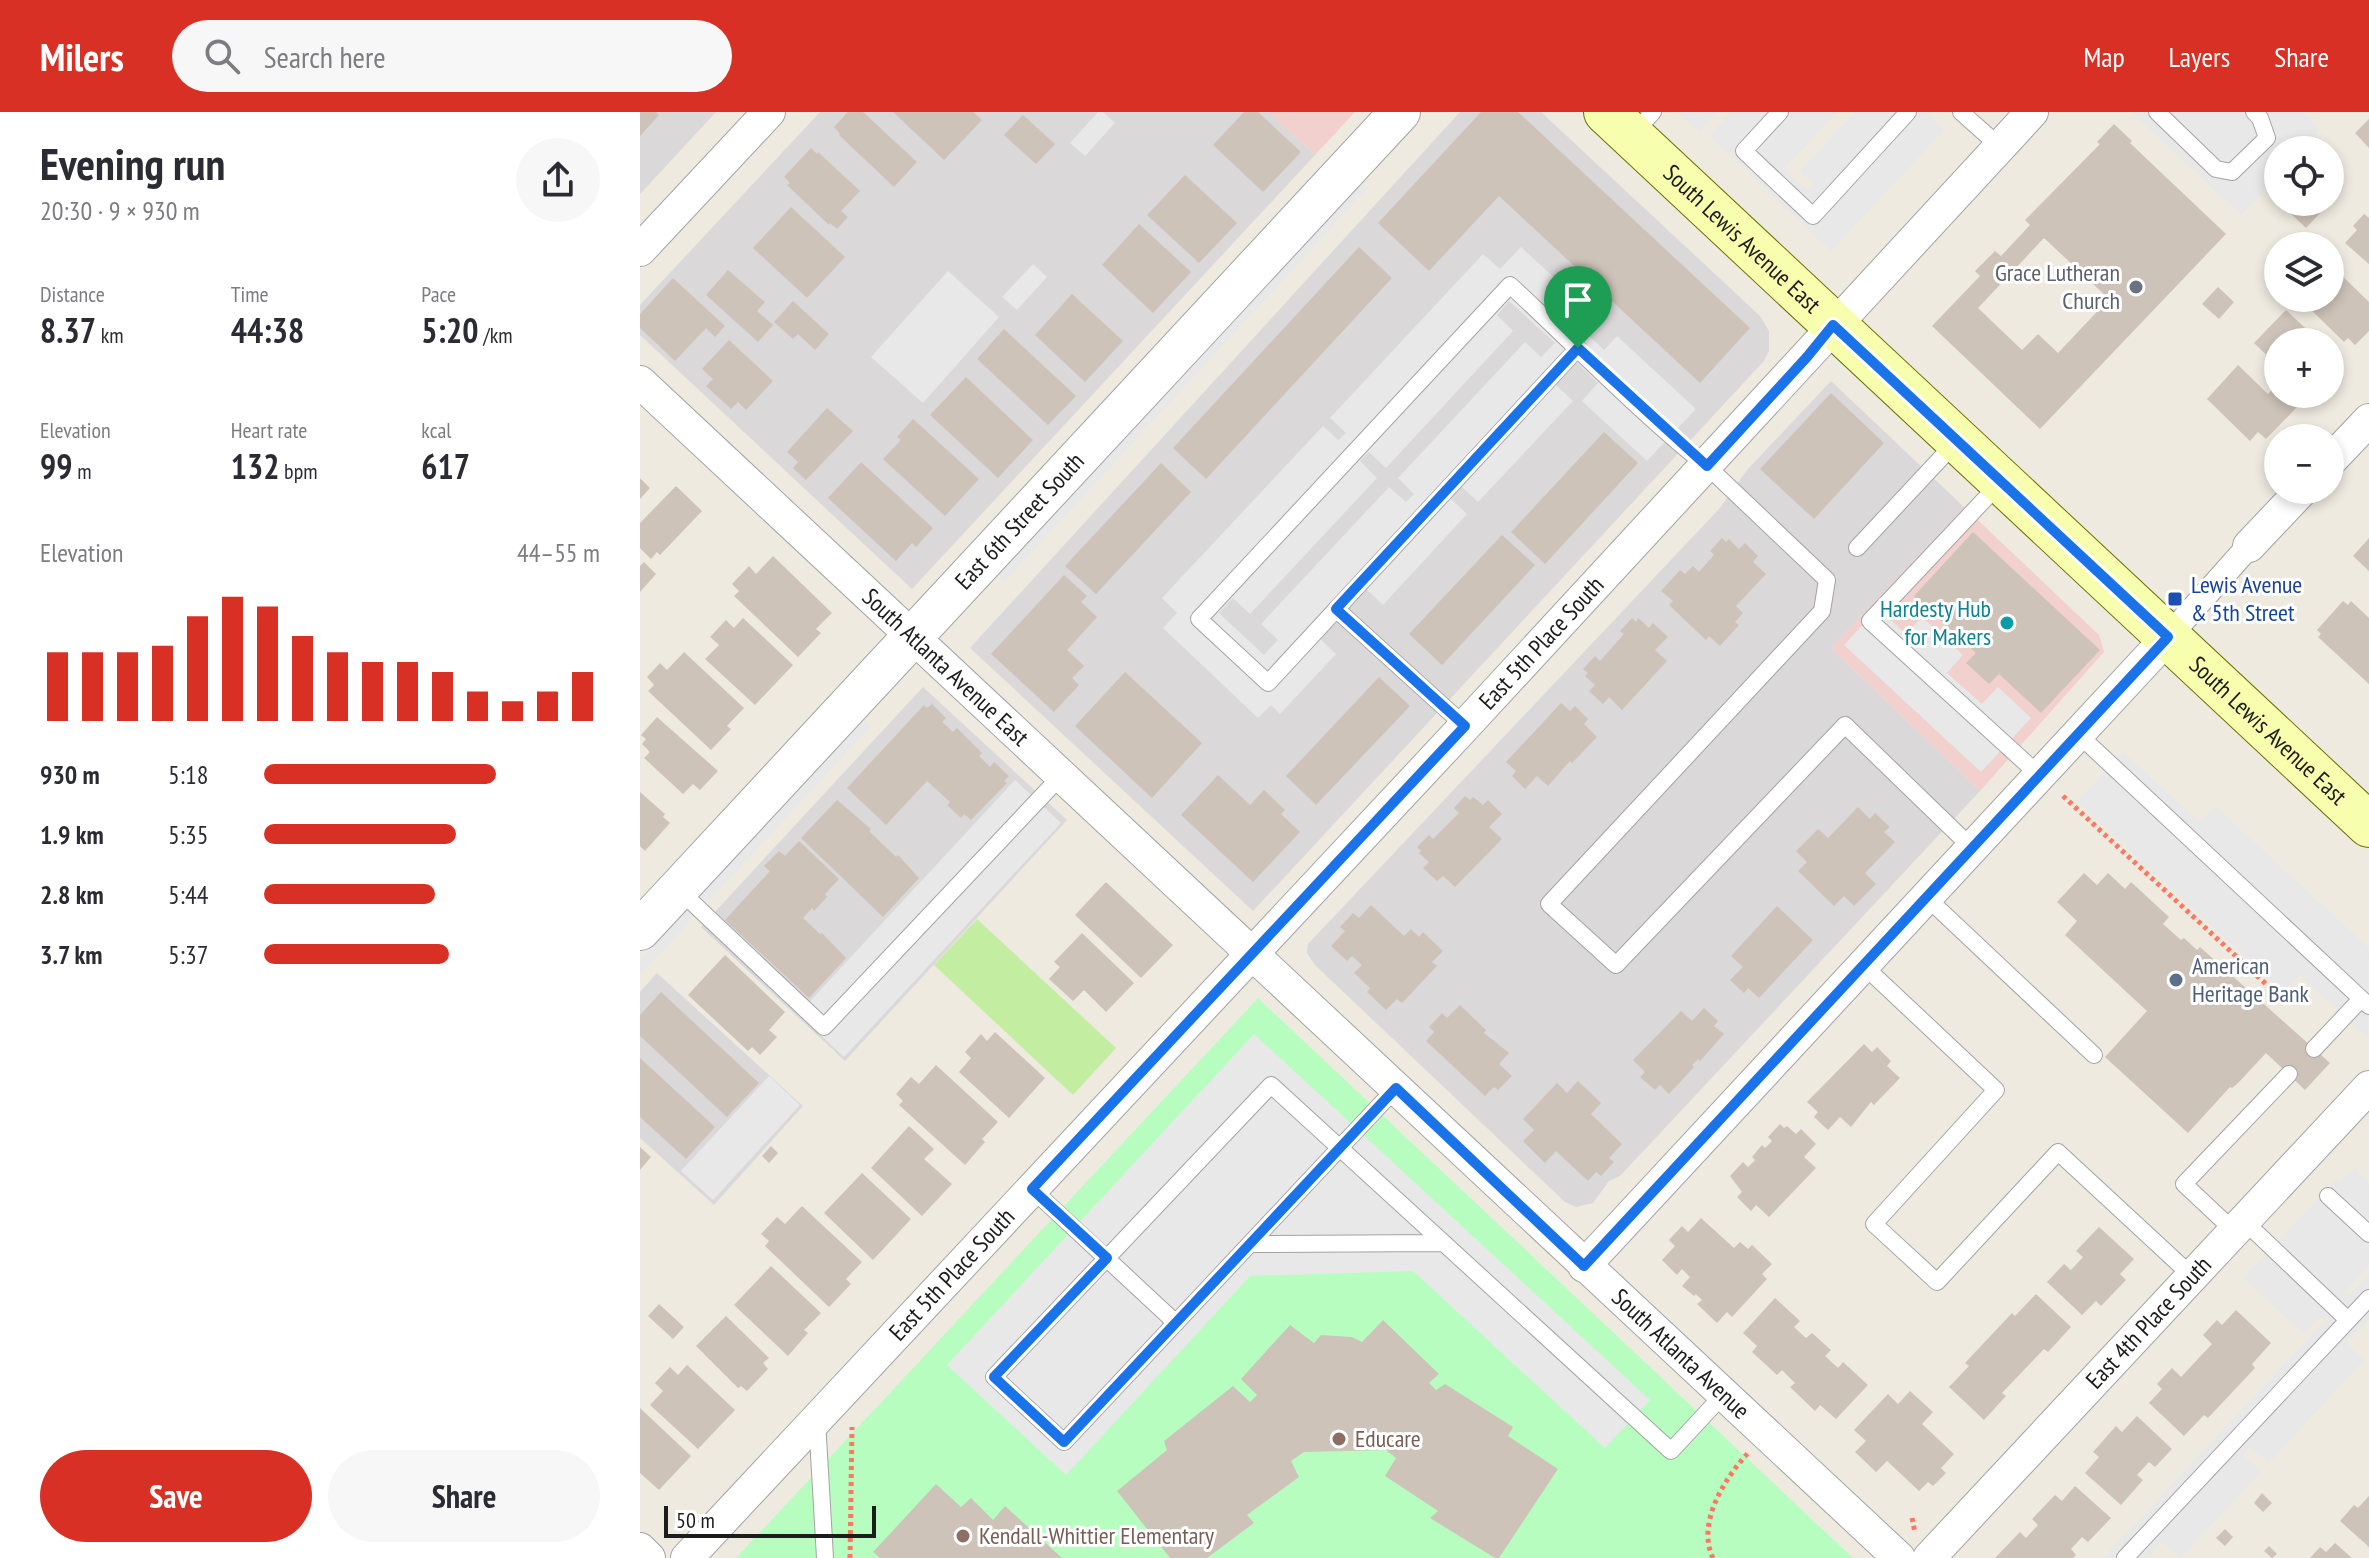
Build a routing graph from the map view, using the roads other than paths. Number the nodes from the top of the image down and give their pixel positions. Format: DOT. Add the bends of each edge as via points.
graph roads {
  1 [pos="769,112"];
  2 [pos="1400,112"];
  3 [pos="1780,112"];
  4 [pos="1908,112"];
  5 [pos="1961,112"];
  6 [pos="2032,112"];
  7 [pos="2157,112"];
  8 [pos="2254,112"];
  9 [pos="1630,120"];
  10 [pos="1999,146"];
  11 [pos="640,250"];
  12 [pos="1833,325"];
  13 [pos="1578,348"];
  14 [pos="640,382"];
  15 [pos="2369,420"];
  16 [pos="1957,441"];
  17 [pos="2344,446"];
  18 [pos="1707,466"];
  19 [pos="2001,482"];
  20 [pos="2289,504"];
  21 [pos="2249,546"];
  22 [pos="1857,548"];
  23 [pos="1336,609"];
  24 [pos="912,637"];
  25 [pos="2168,637"];
  26 [pos="1465,726"];
  27 [pos="2078,734"];
  28 [pos="1061,776"];
  29 [pos="2051,786"];
  30 [pos="2369,825"];
  31 [pos="1971,847"];
  32 [pos="678,889"];
  33 [pos="1925,896"];
  34 [pos="640,930"];
  35 [pos="1252,955"];
  36 [pos="1863,965"];
  37 [pos="2365,1003"];
  38 [pos="2314,1049"];
  39 [pos="2094,1055"];
  40 [pos="2289,1074"];
  41 [pos="2369,1087"];
  42 [pos="1396,1088"];
  43 [pos="1339,1148"];
  44 [pos="1032,1189"];
  45 [pos="2328,1196"];
  46 [pos="2239,1226"];
  47 [pos="2369,1234"];
  48 [pos="1443,1243"];
  49 [pos="1250,1244"];
  50 [pos="1107,1258"];
  51 [pos="1584,1266"];
  52 [pos="2192,1276"];
  53 [pos="2369,1298"];
  54 [pos="2348,1320"];
  55 [pos="1176,1323"];
  56 [pos="1723,1395"];
  57 [pos="817,1418"];
  58 [pos="640,1549"];
  59 [pos="1914,1550"];
  60 [pos="649,1558"];
  61 [pos="687,1558"];
  62 [pos="825,1558"];
  63 [pos="2125,1558"];
  1 -- 11 [label="street"];
  2 -- 24 [label="street, East 6th Street South"];
  3 -- 4 [label="lane" via="1744,151 1813,216"];
  5 -- 10 [label="lane"];
  6 -- 10 [label="street, East 5th Place South"];
  7 -- 8 [label="lane" via="2216,169 2232,172 2267,138"];
  9 -- 12 [label="main road, South Lewis Avenue East"];
  10 -- 12 [label="street, East 5th Place South"];
  12 -- 16 [label="main road, South Lewis Avenue East"];
  12 -- 18 [label="street, East 5th Place South"];
  13 -- 18 [label="lane"];
  13 -- 23 [label="lane"];
  13 -- 23 [label="lane" via="1510,285 1199,619 1268,683"];
  14 -- 24 [label="street, South Atlanta Avenue East"];
  15 -- 17 [label="street"];
  16 -- 19 [label="main road, South Lewis Avenue East"];
  16 -- 22 [label="lane"];
  18 -- 26 [label="street, East 5th Place South"];
  18 -- 31 [label="lane" via="1827,580 1822,611 1549,904 1616,965 1845,725"];
  19 -- 25 [label="main road, South Lewis Avenue East"];
  19 -- 29 [label="lane" via="1870,621"];
  20 -- 21 [label="street"];
  21 -- 25 [label="street"];
  23 -- 26 [label="lane"];
  24 -- 28 [label="street, South Atlanta Avenue East"];
  24 -- 32 [label="street, East 6th Street South"];
  25 -- 27 [label="street"];
  25 -- 30 [label="main road, South Lewis Avenue East"];
  26 -- 35 [label="street, East 5th Place South"];
  27 -- 29 [label="street"];
  27 -- 37 [label="lane"];
  28 -- 32 [label="lane" via="824,1027"];
  28 -- 35 [label="street, South Atlanta Avenue East"];
  29 -- 31 [label="street"];
  31 -- 33 [label="street"];
  32 -- 34 [label="street, East 6th Street South"];
  33 -- 36 [label="street"];
  33 -- 39 [label="lane"];
  35 -- 42 [label="street, South Atlanta Avenue"];
  35 -- 44 [label="street, East 5th Place South"];
  36 -- 51 [label="street"];
  36 -- 52 [label="lane" via="1996,1090 1874,1224 1937,1282 2058,1152"];
  37 -- 38 [label="lane"];
  40 -- 46 [label="lane" via="2184,1184"];
  41 -- 46 [label="street, East 4th Place South"];
  42 -- 43 [label="lane"];
  42 -- 51 [label="street, South Atlanta Avenue"];
  43 -- 48 [label="lane"];
  43 -- 49 [label="lane"];
  43 -- 50 [label="lane" via="1271,1085"];
  44 -- 50 [label="lane"];
  44 -- 57 [label="street, East 5th Place South"];
  45 -- 47 [label="lane"];
  46 -- 52 [label="street, East 4th Place South"];
  46 -- 54 [label="lane"];
  48 -- 49 [label="lane"];
  48 -- 56 [label="lane" via="1671,1451"];
  49 -- 55 [label="lane"];
  50 -- 55 [label="lane"];
  50 -- 55 [label="lane" via="994,1377 1064,1442"];
  51 -- 56 [label="street, South Atlanta Avenue"];
  52 -- 59 [label="street, East 4th Place South"];
  53 -- 54 [label="lane"];
  54 -- 63 [label="lane"];
  56 -- 59 [label="street, South Atlanta Avenue"];
  57 -- 61 [label="street, East 5th Place South"];
  57 -- 62 [label="lane"];
  58 -- 60 [label="street"];
}
